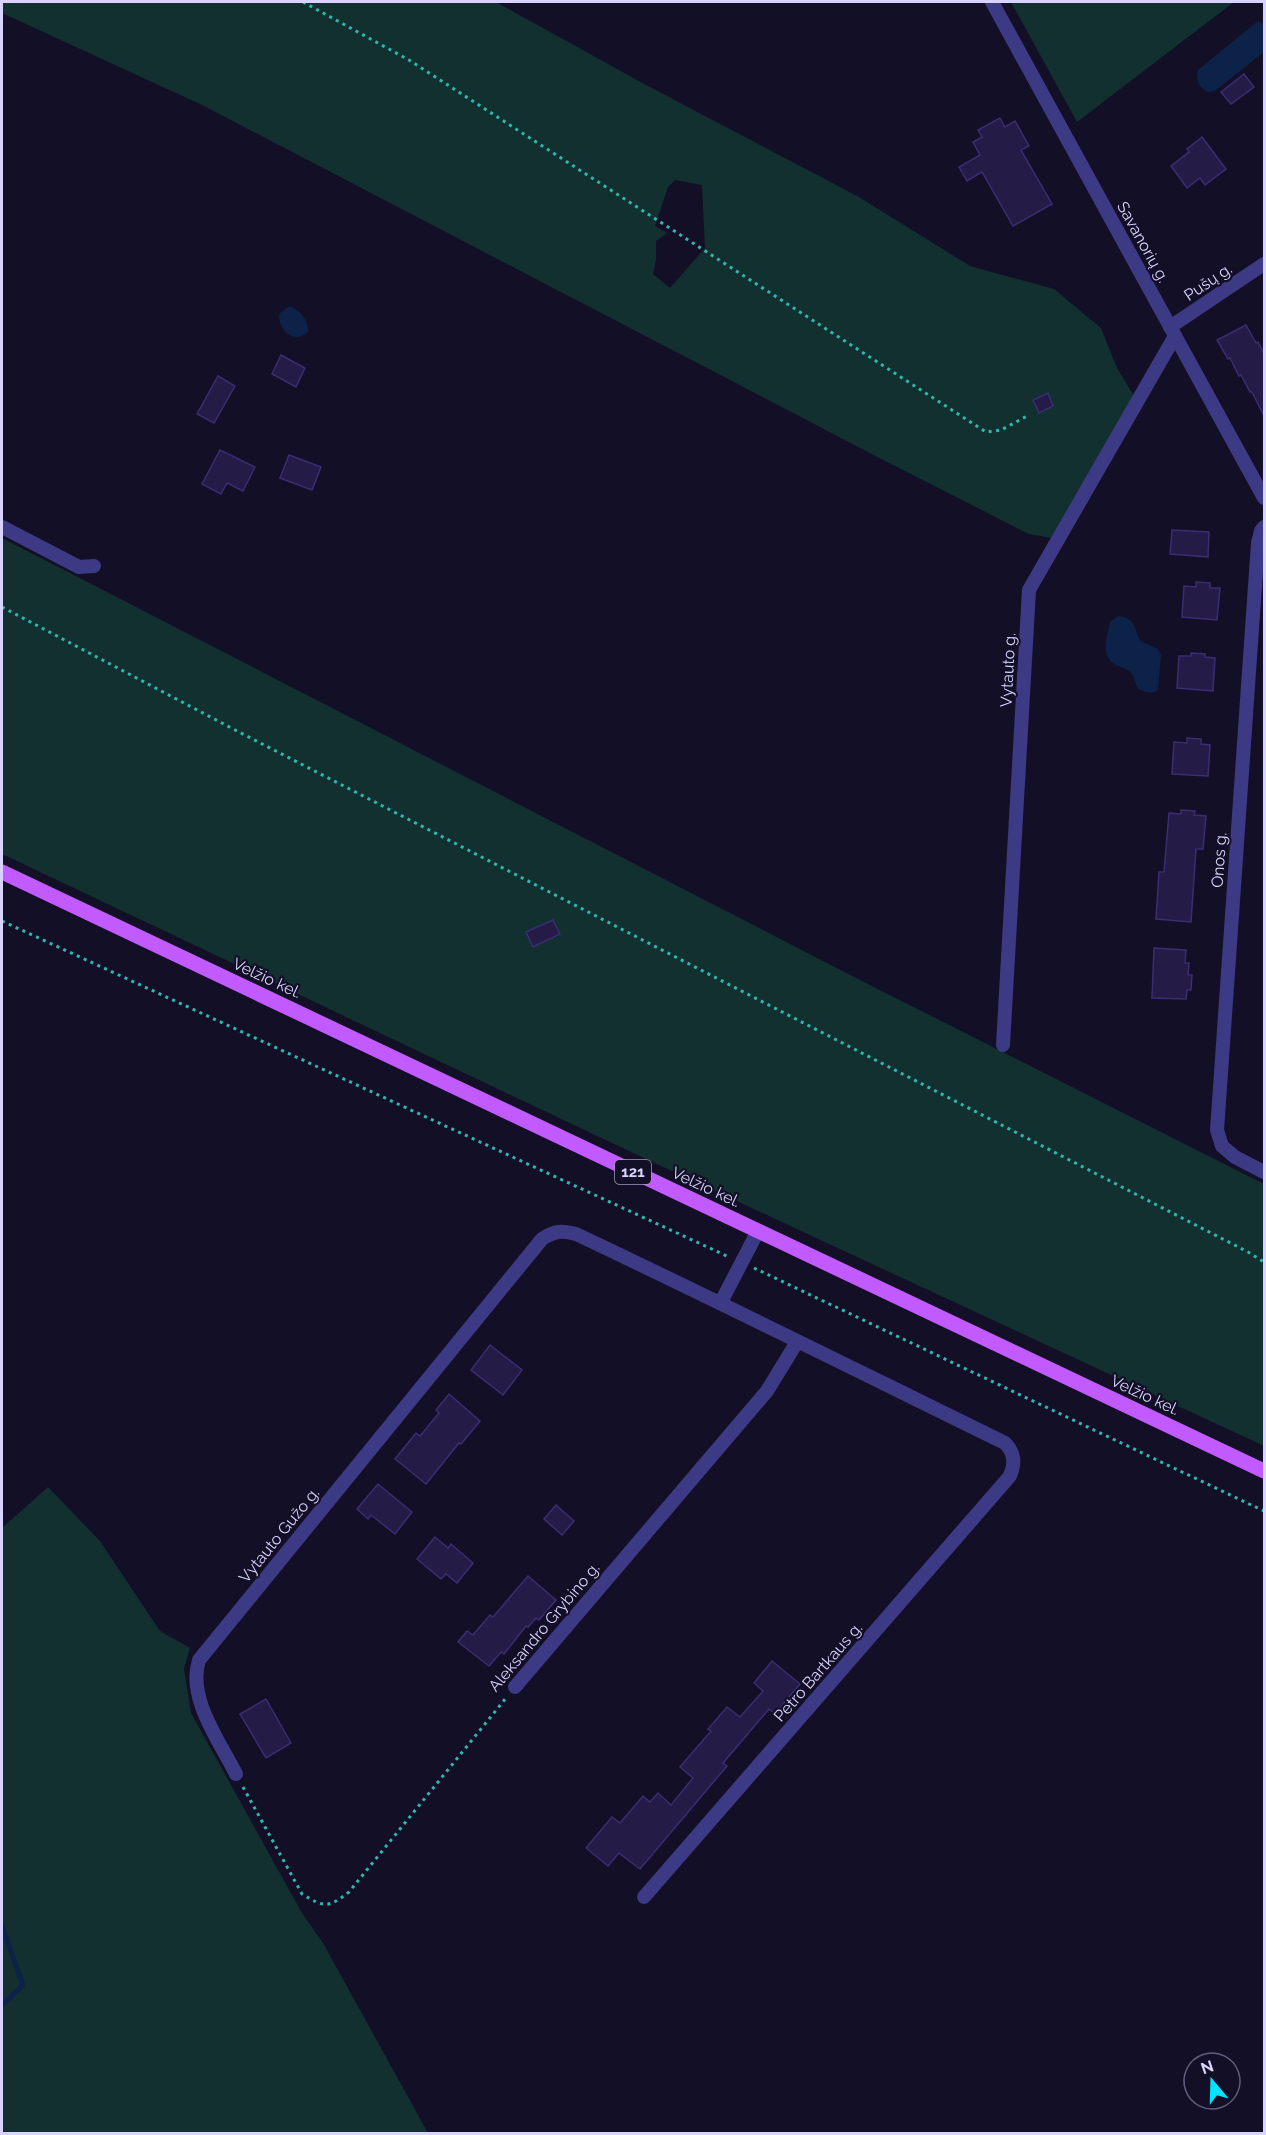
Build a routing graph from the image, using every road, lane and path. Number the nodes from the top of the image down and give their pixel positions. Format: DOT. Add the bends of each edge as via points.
graph roads {
  1 [pos="303,2"];
  2 [pos="992,2"];
  3 [pos="1264,264"];
  4 [pos="1172,332"];
  5 [pos="1029,415"];
  6 [pos="1264,498"];
  7 [pos="2,527"];
  8 [pos="1264,527"];
  9 [pos="94,566"];
  10 [pos="2,607"];
  11 [pos="2,872"];
  12 [pos="2,921"];
  13 [pos="1004,1045"];
  14 [pos="1264,1172"];
  15 [pos="758,1231"];
  16 [pos="1264,1262"];
  17 [pos="742,1263"];
  18 [pos="721,1302"];
  19 [pos="797,1342"];
  20 [pos="1264,1471"];
  21 [pos="1264,1511"];
  22 [pos="515,1687"];
  23 [pos="236,1774"];
  24 [pos="644,1898"];
  1 -- 5 [label="path" via="409,60 986,432 1001,430"];
  2 -- 4 [label="street, Savanorių g."];
  3 -- 4 [label="street, Pušų g."];
  4 -- 6 [label="street, Savanorių g."];
  4 -- 13 [label="street, Vytauto g." via="1029,591"];
  7 -- 9 [label="street" via="79,567"];
  8 -- 14 [label="street, Onos g." via="1258,543 1217,1130 1222,1146 1234,1157"];
  10 -- 16 [label="path"];
  11 -- 15 [label="main road, Velžio kel. / 121"];
  12 -- 17 [label="path"];
  15 -- 17 [label="street"];
  15 -- 20 [label="main road, Velžio kel. / 121"];
  17 -- 18 [label="street"];
  17 -- 21 [label="path"];
  18 -- 19 [label="street"];
  18 -- 23 [label="street, Vytauto Gužo g." via="576,1234 553,1232 542,1239 199,1660 195,1672 198,1697"];
  19 -- 22 [label="street, Aleksandro Grybino g." via="767,1391"];
  19 -- 24 [label="street, Petro Bartkaus g." via="1005,1443 1013,1456 1013,1466 1010,1476"];
  22 -- 23 [label="path, Aleksandro Grybino g." via="350,1892 328,1905 302,1894"];
}
